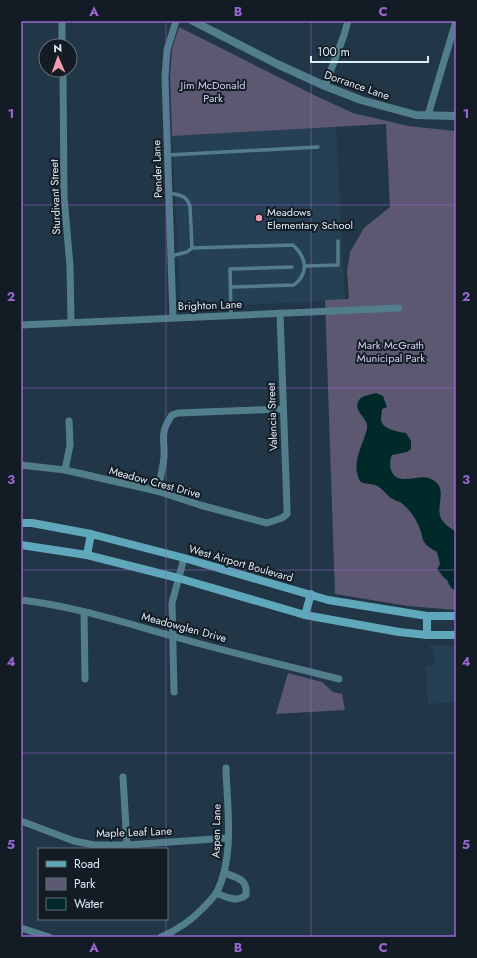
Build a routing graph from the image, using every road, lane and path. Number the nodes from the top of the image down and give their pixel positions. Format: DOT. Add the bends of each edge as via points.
graph roads {
  1 [pos="62,21"];
  2 [pos="176,21"];
  3 [pos="193,21"];
  4 [pos="348,21"];
  5 [pos="456,21"];
  6 [pos="62,38"];
  7 [pos="63,78"];
  8 [pos="326,86"];
  9 [pos="428,114"];
  10 [pos="456,116"];
  11 [pos="318,147"];
  12 [pos="168,155"];
  13 [pos="169,193"];
  14 [pos="338,241"];
  15 [pos="192,248"];
  16 [pos="171,256"];
  17 [pos="292,266"];
  18 [pos="305,266"];
  19 [pos="231,287"];
  20 [pos="399,308"];
  21 [pos="280,313"];
  22 [pos="231,315"];
  23 [pos="173,317"];
  24 [pos="71,322"];
  25 [pos="21,325"];
  26 [pos="283,409"];
  27 [pos="69,420"];
  28 [pos="21,464"];
  29 [pos="65,470"];
  30 [pos="157,491"];
  31 [pos="282,518"];
  32 [pos="21,523"];
  33 [pos="91,534"];
  34 [pos="21,545"];
  35 [pos="87,555"];
  36 [pos="184,558"];
  37 [pos="178,578"];
  38 [pos="311,594"];
  39 [pos="21,600"];
  40 [pos="84,612"];
  41 [pos="305,615"];
  42 [pos="427,616"];
  43 [pos="456,616"];
  44 [pos="427,635"];
  45 [pos="456,635"];
  46 [pos="172,637"];
  47 [pos="85,679"];
  48 [pos="340,679"];
  49 [pos="174,692"];
  50 [pos="226,768"];
  51 [pos="123,777"];
  52 [pos="21,821"];
  53 [pos="228,838"];
  54 [pos="127,845"];
  55 [pos="225,873"];
  56 [pos="216,893"];
  57 [pos="21,928"];
  58 [pos="50,937"];
  59 [pos="161,937"];
  1 -- 6 [label="street"];
  2 -- 12 [label="street, Pender Lane" via="167,50 165,77"];
  3 -- 8 [label="street, Dorrance Lane"];
  4 -- 8 [label="street"];
  5 -- 9 [label="street"];
  7 -- 24 [label="street, Sturdivant Street" via="64,197 70,266"];
  8 -- 9 [label="street, Dorrance Lane" via="362,100 416,115"];
  9 -- 10 [label="street, Dorrance Lane"];
  11 -- 12 [label="lane"];
  12 -- 13 [label="street, Pender Lane"];
  13 -- 15 [label="lane" via="188,200"];
  13 -- 16 [label="street, Pender Lane"];
  14 -- 18 [label="lane" via="338,265"];
  15 -- 16 [label="lane"];
  15 -- 18 [label="lane" via="293,245 300,251"];
  16 -- 23 [label="street, Pender Lane"];
  17 -- 19 [label="lane" via="230,269"];
  18 -- 19 [label="lane" via="301,280 294,285"];
  19 -- 22 [label="lane"];
  20 -- 21 [label="street, Brighton Lane"];
  21 -- 22 [label="street, Brighton Lane"];
  21 -- 26 [label="street, Valencia Street"];
  22 -- 23 [label="street, Brighton Lane"];
  23 -- 24 [label="street, Brighton Lane"];
  24 -- 25 [label="street, Brighton Lane"];
  26 -- 30 [label="street" via="172,415 163,434 164,457"];
  26 -- 31 [label="street, Valencia Street" via="287,514"];
  27 -- 29 [label="street" via="70,445"];
  28 -- 29 [label="street, Meadow Crest Drive"];
  29 -- 30 [label="street, Meadow Crest Drive"];
  30 -- 31 [label="street, Meadow Crest Drive" via="200,506 267,523"];
  32 -- 33 [label="main road, West Airport Boulevard"];
  33 -- 35 [label="main road"];
  33 -- 36 [label="main road, West Airport Boulevard"];
  34 -- 35 [label="main road"];
  35 -- 37 [label="main road"];
  36 -- 37 [label="street"];
  36 -- 38 [label="main road, West Airport Boulevard"];
  37 -- 41 [label="main road"];
  37 -- 46 [label="street" via="172,604"];
  38 -- 41 [label="main road"];
  38 -- 42 [label="main road, West Airport Boulevard" via="343,603"];
  39 -- 40 [label="street, Meadowglen Drive"];
  40 -- 46 [label="street, Meadowglen Drive"];
  40 -- 47 [label="street"];
  41 -- 44 [label="main road"];
  42 -- 43 [label="main road, West Airport Boulevard"];
  42 -- 44 [label="main road"];
  44 -- 45 [label="main road"];
  46 -- 48 [label="street, Meadowglen Drive"];
  46 -- 49 [label="street"];
  50 -- 53 [label="street, Aspen Lane"];
  51 -- 54 [label="street"];
  52 -- 54 [label="street, Maple Leaf Lane" via="74,841 94,845"];
  53 -- 54 [label="street, Maple Leaf Lane"];
  53 -- 55 [label="street, Aspen Lane"];
  55 -- 56 [label="street, Aspen Lane"];
  55 -- 56 [label="street" via="245,882 246,895 236,900"];
  56 -- 59 [label="street, Aspen Lane" via="188,923"];
  57 -- 58 [label="street"];
}
